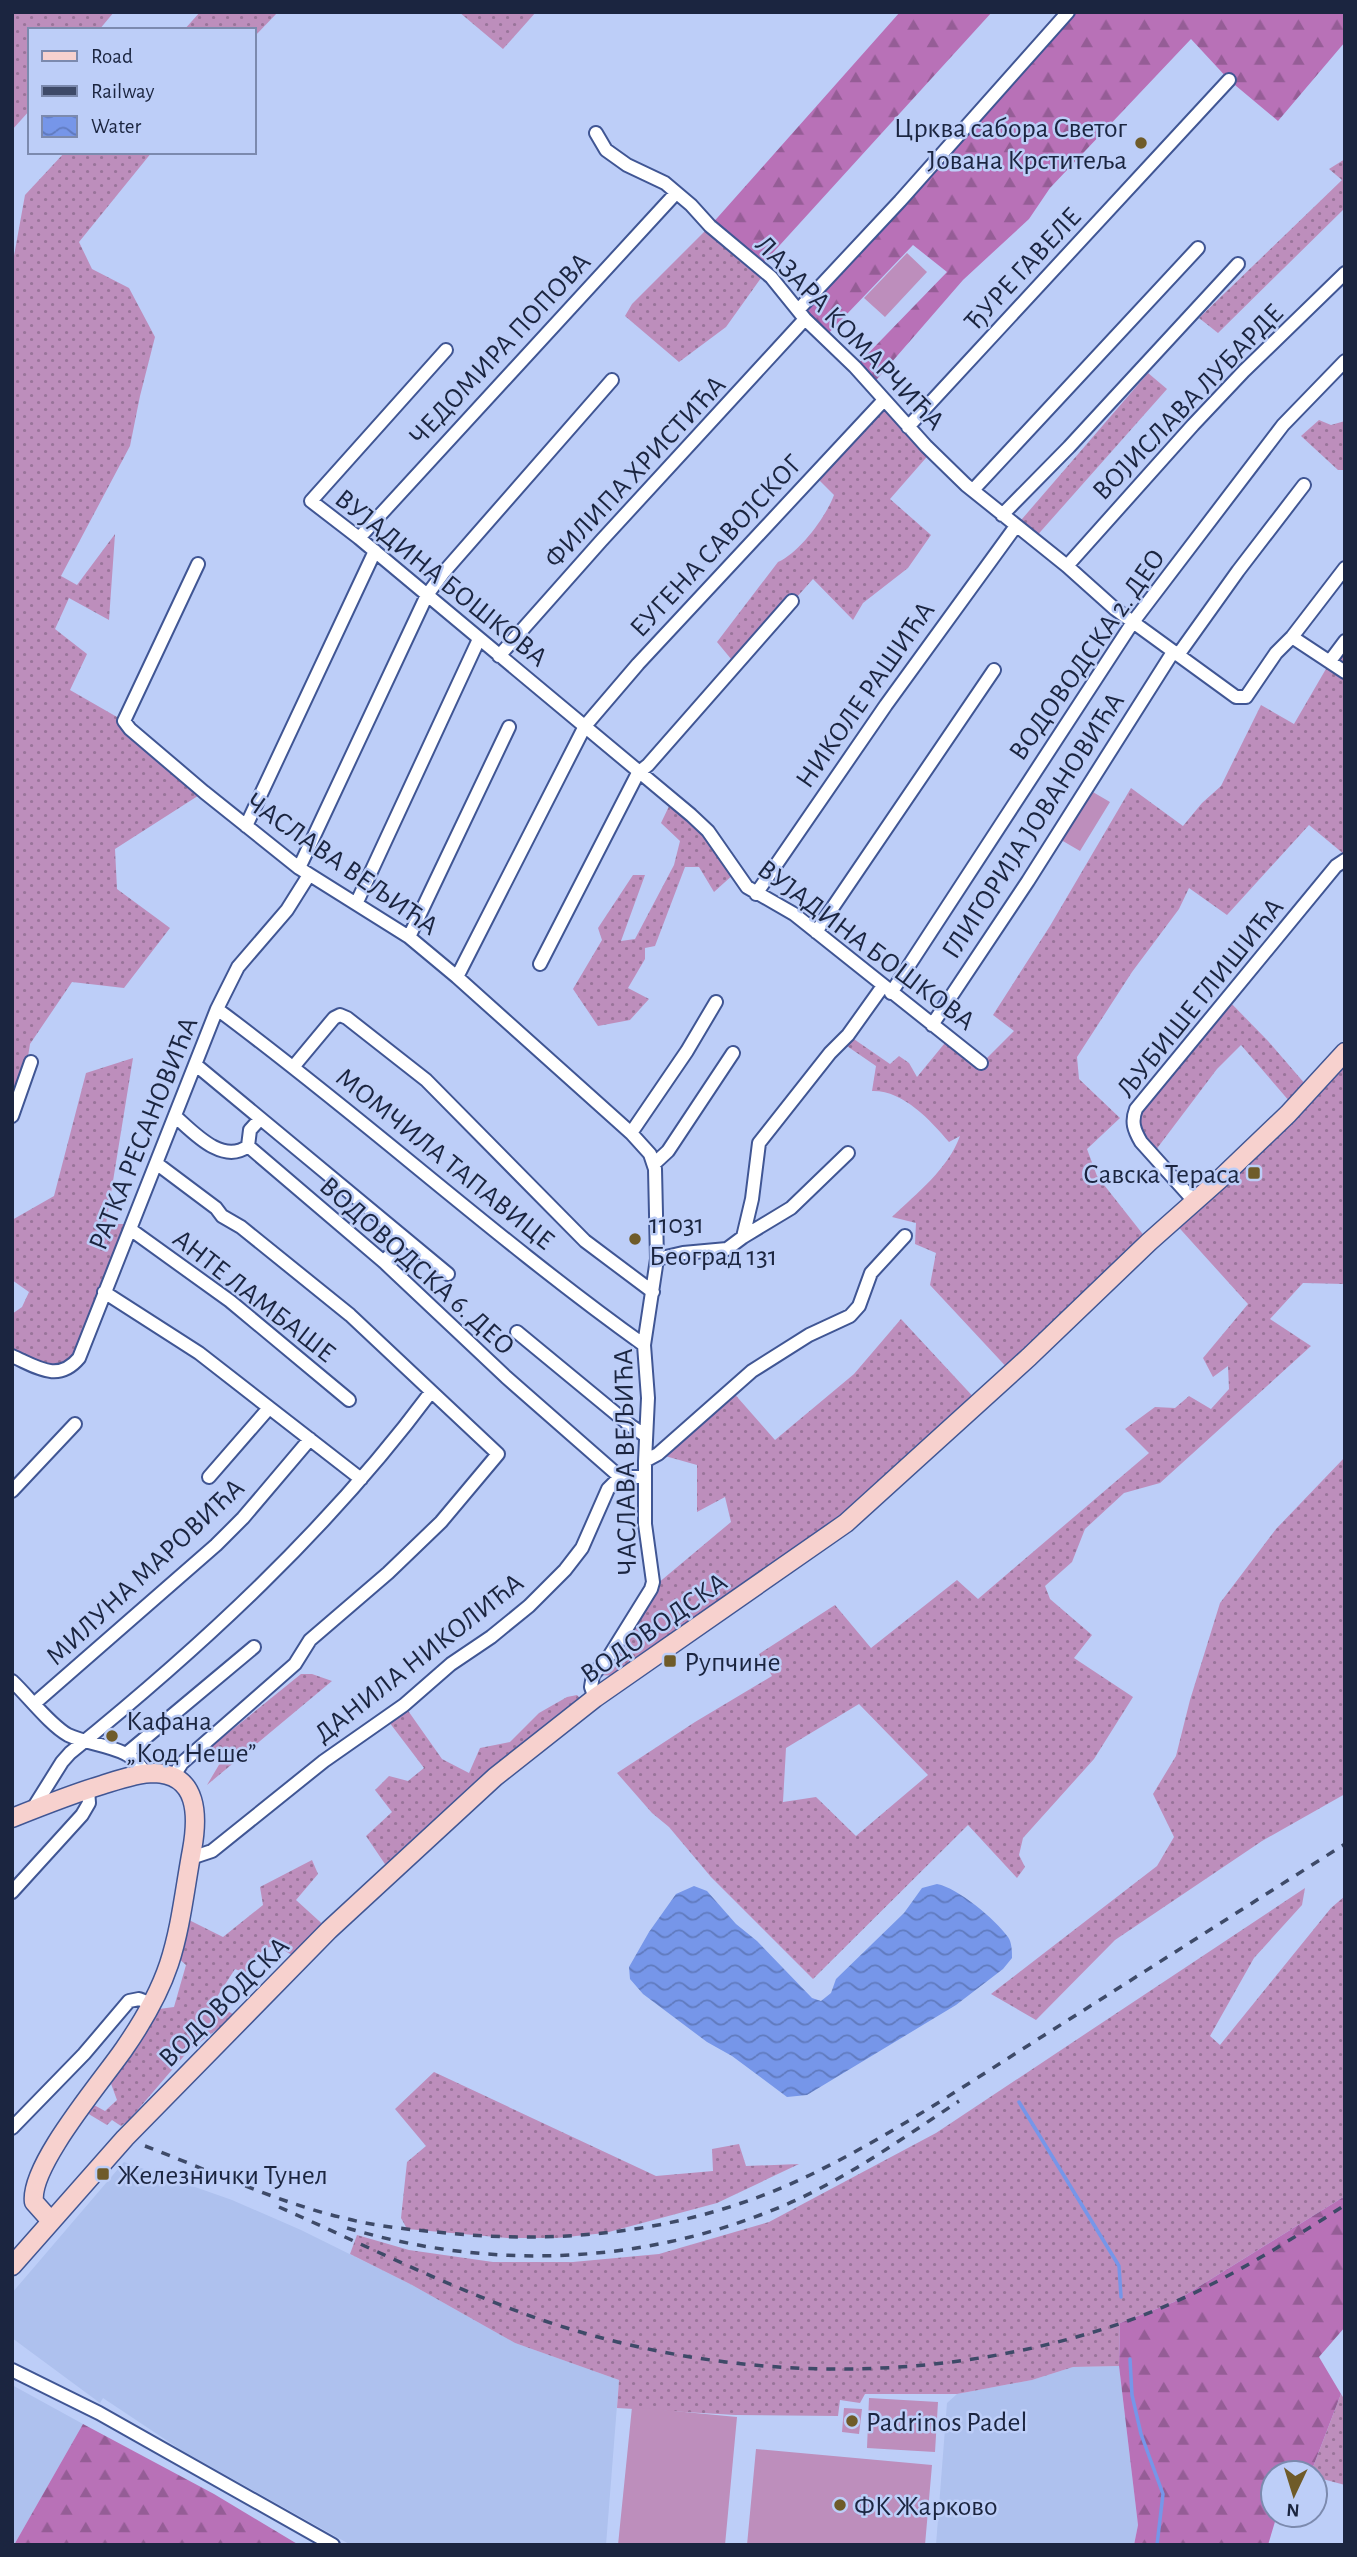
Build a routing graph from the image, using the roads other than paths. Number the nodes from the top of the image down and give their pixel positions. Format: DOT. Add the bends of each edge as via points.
graph roads {
  1 [pos="1068,12"];
  2 [pos="1228,80"];
  3 [pos="596,133"];
  4 [pos="676,193"];
  5 [pos="1198,248"];
  6 [pos="1238,264"];
  7 [pos="1345,273"];
  8 [pos="802,314"];
  9 [pos="446,349"];
  10 [pos="1345,361"];
  11 [pos="612,380"];
  12 [pos="884,400"];
  13 [pos="908,427"];
  14 [pos="1304,485"];
  15 [pos="973,490"];
  16 [pos="1002,515"];
  17 [pos="1016,526"];
  18 [pos="359,538"];
  19 [pos="374,551"];
  20 [pos="198,564"];
  21 [pos="1067,566"];
  22 [pos="1345,568"];
  23 [pos="427,595"];
  24 [pos="792,601"];
  25 [pos="1133,622"];
  26 [pos="1292,636"];
  27 [pos="479,639"];
  28 [pos="1345,641"];
  29 [pos="1175,653"];
  30 [pos="499,656"];
  31 [pos="1330,662"];
  32 [pos="995,670"];
  33 [pos="1345,672"];
  34 [pos="585,726"];
  35 [pos="509,727"];
  36 [pos="638,773"];
  37 [pos="246,826"];
  38 [pos="1345,860"];
  39 [pos="304,871"];
  40 [pos="756,894"];
  41 [pos="357,902"];
  42 [pos="816,932"];
  43 [pos="409,937"];
  44 [pos="540,964"];
  45 [pos="457,977"];
  46 [pos="887,989"];
  47 [pos="716,1002"];
  48 [pos="217,1009"];
  49 [pos="932,1025"];
  50 [pos="1345,1052"];
  51 [pos="733,1053"];
  52 [pos="31,1062"];
  53 [pos="981,1063"];
  54 [pos="196,1065"];
  55 [pos="294,1066"];
  56 [pos="12,1116"];
  57 [pos="176,1117"];
  58 [pos="260,1119"];
  59 [pos="631,1133"];
  60 [pos="248,1146"];
  61 [pos="848,1153"];
  62 [pos="156,1163"];
  63 [pos="654,1164"];
  64 [pos="1194,1201"];
  65 [pos="130,1229"];
  66 [pos="905,1236"];
  67 [pos="743,1237"];
  68 [pos="404,1238"];
  69 [pos="657,1258"];
  70 [pos="384,1262"];
  71 [pos="448,1274"];
  72 [pos="104,1292"];
  73 [pos="653,1292"];
  74 [pos="517,1332"];
  75 [pos="644,1345"];
  76 [pos="12,1356"];
  77 [pos="431,1392"];
  78 [pos="349,1400"];
  79 [pos="269,1408"];
  80 [pos="75,1424"];
  81 [pos="646,1436"];
  82 [pos="310,1439"];
  83 [pos="645,1461"];
  84 [pos="209,1477"];
  85 [pos="620,1477"];
  86 [pos="645,1477"];
  87 [pos="360,1479"];
  88 [pos="12,1491"];
  89 [pos="254,1647"];
  90 [pos="12,1681"];
  91 [pos="595,1698"];
  92 [pos="35,1703"];
  93 [pos="86,1741"];
  94 [pos="126,1754"];
  95 [pos="145,1774"];
  96 [pos="173,1777"];
  97 [pos="88,1790"];
  98 [pos="32,1810"];
  99 [pos="12,1818"];
  100 [pos="191,1858"];
  101 [pos="12,1892"];
  102 [pos="152,2004"];
  103 [pos="12,2128"];
  104 [pos="55,2215"];
  105 [pos="12,2266"];
  106 [pos="12,2370"];
  107 [pos="333,2545"];
  1 -- 8 [label="street, ФИЛИПА ХРИСТИЋА"];
  2 -- 13 [label="street, ЂУРЕ ГАВЕЛЕ"];
  3 -- 4 [label="street, ЛАЗАРА КОМАРЧИЋА" via="606,150"];
  4 -- 8 [label="street, ЛАЗАРА КОМАРЧИЋА" via="771,277"];
  4 -- 18 [label="street, ЧЕДОМИРА ПОПОВА"];
  5 -- 15 [label="street"];
  6 -- 16 [label="street"];
  7 -- 21 [label="street, ВОЈИСЛАВА ЛУБАРДЕ" via="1210,407"];
  8 -- 12 [label="street, ЛАЗАРА КОМАРЧИЋА"];
  8 -- 30 [label="street, ФИЛИПА ХРИСТИЋА"];
  9 -- 18 [label="street, ВУЈАДИНА БОШКОВА" via="311,501"];
  10 -- 25 [label="street, ВОДОВОДСКА 2. ДЕО" via="1283,425"];
  11 -- 23 [label="street, РАТКА РЕСАНОВИЋА"];
  12 -- 13 [label="street, ЛАЗАРА КОМАРЧИЋА"];
  12 -- 34 [label="street, ЕУГЕНА САВОЈСКОГ"];
  13 -- 15 [label="street, ЛАЗАРА КОМАРЧИЋА"];
  14 -- 29 [label="street, ГЛИГОРИЈА ЈОВАНОВИЋА"];
  15 -- 16 [label="street, ЛАЗАРА КОМАРЧИЋА"];
  16 -- 17 [label="street, ЛАЗАРА КОМАРЧИЋА"];
  17 -- 21 [label="street, ЛАЗАРА КОМАРЧИЋА"];
  17 -- 40 [label="street, НИКОЛЕ РАШИЋА"];
  18 -- 19 [label="street, ВУЈАДИНА БОШКОВА"];
  19 -- 23 [label="street, ВУЈАДИНА БОШКОВА"];
  19 -- 37 [label="street"];
  20 -- 37 [label="street, ЧАСЛАВА ВЕЉИЋА" via="124,722"];
  21 -- 25 [label="street, ЛАЗАРА КОМАРЧИЋА"];
  22 -- 26 [label="street"];
  23 -- 27 [label="street, ВУЈАДИНА БОШКОВА"];
  23 -- 39 [label="street, РАТКА РЕСАНОВИЋА"];
  24 -- 36 [label="street"];
  25 -- 29 [label="street, ЛАЗАРА КОМАРЧИЋА"];
  25 -- 46 [label="street, ВОДОВОДСКА 2. ДЕО"];
  26 -- 29 [label="street, ЛАЗАРА КОМАРЧИЋА" via="1241,698"];
  26 -- 31 [label="street"];
  27 -- 30 [label="street, ВУЈАДИНА БОШКОВА"];
  27 -- 41 [label="street"];
  28 -- 31 [label="street"];
  29 -- 49 [label="street, ГЛИГОРИЈА ЈОВАНОВИЋА"];
  30 -- 34 [label="street, ВУЈАДИНА БОШКОВА"];
  31 -- 33 [label="street"];
  32 -- 42 [label="street"];
  34 -- 36 [label="street, ВУЈАДИНА БОШКОВА"];
  34 -- 45 [label="street, ЕУГЕНА САВОЈСКОГ"];
  35 -- 43 [label="street"];
  36 -- 40 [label="street, ВУЈАДИНА БОШКОВА" via="708,831 735,873"];
  36 -- 44 [label="street"];
  37 -- 39 [label="street, ЧАСЛАВА ВЕЉИЋА"];
  38 -- 64 [label="street, ЉУБИШЕ ГЛИШИЋА" via="1136,1109 1134,1131"];
  39 -- 41 [label="street, ЧАСЛАВА ВЕЉИЋА"];
  39 -- 48 [label="street, РАТКА РЕСАНОВИЋА" via="287,910 238,967"];
  40 -- 42 [label="street, ВУЈАДИНА БОШКОВА"];
  41 -- 43 [label="street, ЧАСЛАВА ВЕЉИЋА"];
  42 -- 46 [label="street, ВУЈАДИНА БОШКОВА"];
  43 -- 45 [label="street, ЧАСЛАВА ВЕЉИЋА"];
  45 -- 59 [label="street, ЧАСЛАВА ВЕЉИЋА"];
  46 -- 49 [label="street, ВУЈАДИНА БОШКОВА"];
  46 -- 67 [label="street, ВОДОВОДСКА 2. ДЕО" via="759,1143"];
  47 -- 59 [label="street"];
  48 -- 54 [label="street, РАТКА РЕСАНОВИЋА"];
  48 -- 55 [label="street, МОМЧИЛА ТАПАВИЦЕ"];
  49 -- 53 [label="street, ВУЈАДИНА БОШКОВА"];
  50 -- 64 [label="main road, ВОДОВОДСКА" via="1288,1114"];
  51 -- 63 [label="street" via="668,1151"];
  52 -- 56 [label="street"];
  54 -- 57 [label="street, РАТКА РЕСАНОВИЋА"];
  54 -- 58 [label="street"];
  55 -- 73 [label="street" via="334,1018 347,1018 426,1080 585,1241"];
  55 -- 75 [label="street, МОМЧИЛА ТАПАВИЦЕ" via="559,1282"];
  57 -- 60 [label="street" via="215,1148 235,1152"];
  57 -- 62 [label="street, РАТКА РЕСАНОВИЋА"];
  58 -- 60 [label="street" via="250,1130"];
  58 -- 68 [label="street"];
  59 -- 63 [label="street, ЧАСЛАВА ВЕЉИЋА"];
  60 -- 70 [label="street, ВОДОВОДСКА 6. ДЕО"];
  61 -- 67 [label="street" via="791,1208"];
  62 -- 65 [label="street, РАТКА РЕСАНОВИЋА"];
  62 -- 77 [label="street" via="350,1315"];
  63 -- 69 [label="street, ЧАСЛАВА ВЕЉИЋА"];
  64 -- 91 [label="main road, ВОДОВОДСКА" via="846,1523"];
  65 -- 72 [label="street, РАТКА РЕСАНОВИЋА"];
  65 -- 78 [label="street, АНТЕ ЛАМБАШЕ" via="230,1301"];
  66 -- 83 [label="street" via="871,1273 859,1306 850,1316 752,1371"];
  67 -- 69 [label="street" via="727,1249"];
  68 -- 70 [label="street"];
  68 -- 71 [label="street"];
  69 -- 73 [label="street, ЧАСЛАВА ВЕЉИЋА"];
  70 -- 85 [label="street, ВОДОВОДСКА 6. ДЕО"];
  72 -- 76 [label="street, РАТКА РЕСАНОВИЋА" via="71,1367 48,1371"];
  72 -- 79 [label="street" via="189,1346"];
  73 -- 75 [label="street, ЧАСЛАВА ВЕЉИЋА"];
  74 -- 81 [label="street"];
  75 -- 81 [label="street, ЧАСЛАВА ВЕЉИЋА"];
  77 -- 87 [label="street"];
  77 -- 96 [label="street" via="498,1454 441,1522 318,1632 295,1664 179,1766"];
  79 -- 82 [label="street"];
  79 -- 84 [label="street"];
  80 -- 88 [label="street"];
  81 -- 83 [label="street, ЧАСЛАВА ВЕЉИЋА"];
  82 -- 87 [label="street"];
  82 -- 92 [label="street, МИЛУНА МАРОВИЋА" via="216,1545"];
  83 -- 86 [label="street, ЧАСЛАВА ВЕЉИЋА"];
  85 -- 86 [label="street"];
  85 -- 100 [label="street, ДАНИЛА НИКОЛИЋА" via="608,1489 582,1548 512,1621 212,1851"];
  86 -- 91 [label="street, ЧАСЛАВА ВЕЉИЋА" via="645,1524 653,1582 593,1675 590,1685"];
  87 -- 93 [label="street" via="239,1607"];
  89 -- 94 [label="street"];
  90 -- 92 [label="street"];
  91 -- 104 [label="main road, ВОДОВОДСКА" via="495,1777 329,1930"];
  92 -- 93 [label="street" via="63,1731"];
  93 -- 94 [label="street"];
  93 -- 98 [label="street" via="62,1762"];
  94 -- 95 [label="street" via="138,1761"];
  95 -- 96 [label="main road"];
  95 -- 97 [label="main road"];
  96 -- 100 [label="main road" via="186,1787 196,1808"];
  97 -- 98 [label="main road"];
  97 -- 101 [label="street" via="89,1803 82,1815"];
  98 -- 99 [label="main road"];
  100 -- 102 [label="main road" via="169,1964"];
  102 -- 103 [label="street" via="130,2001"];
  102 -- 104 [label="main road" via="39,2176 34,2202"];
  104 -- 105 [label="main road, ВОДОВОДСКА"];
  106 -- 107 [label="street" via="99,2413"];
}
